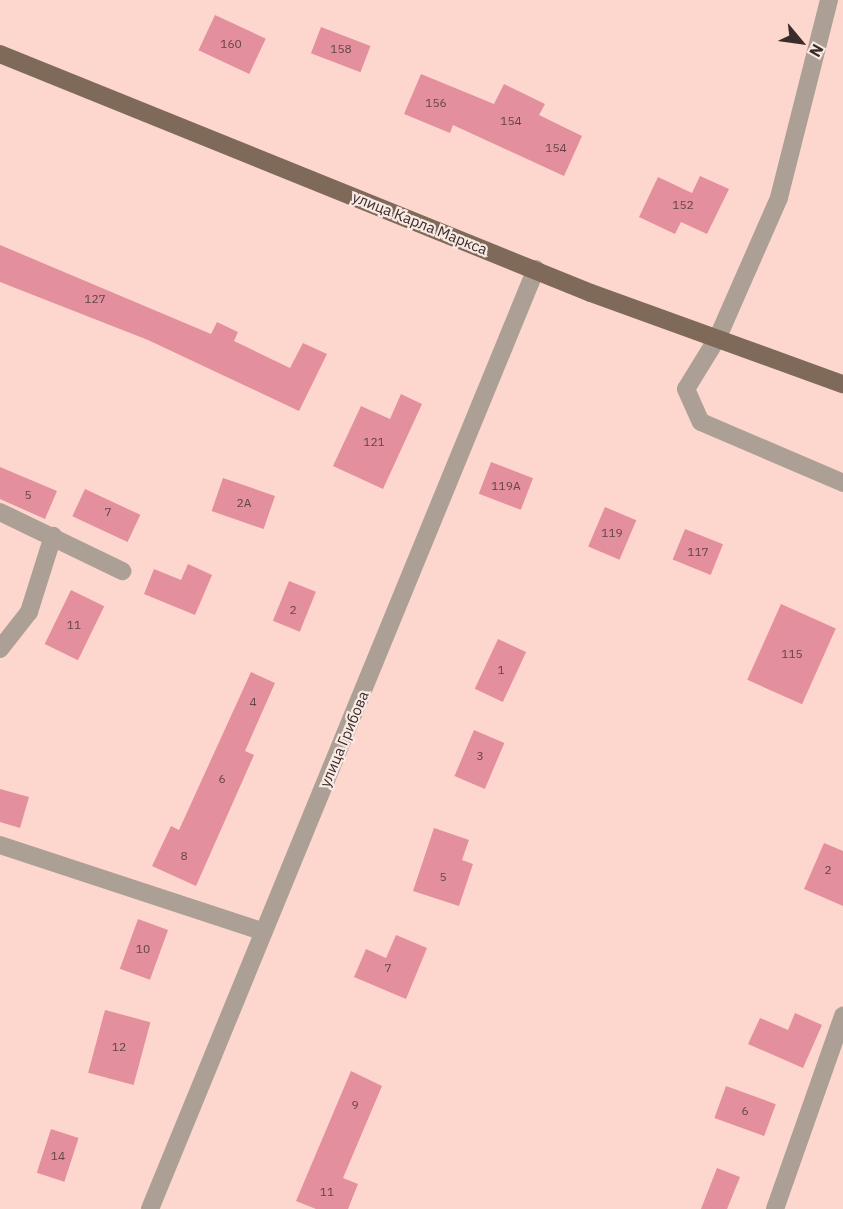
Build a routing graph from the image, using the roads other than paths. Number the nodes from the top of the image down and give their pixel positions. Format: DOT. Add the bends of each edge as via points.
graph roads {
  1 [pos="829,0"];
  2 [pos="835,27"];
  3 [pos="0,54"];
  4 [pos="536,269"];
  5 [pos="718,337"];
  6 [pos="843,384"];
  7 [pos="843,483"];
  8 [pos="0,512"];
  9 [pos="53,536"];
  10 [pos="122,571"];
  11 [pos="0,649"];
  12 [pos="0,845"];
  13 [pos="262,931"];
  14 [pos="843,1016"];
  15 [pos="150,1209"];
  16 [pos="775,1209"];
  1 -- 2 [label="street"];
  2 -- 5 [label="street" via="779,198"];
  3 -- 4 [label="main road, улица Карла Маркса"];
  4 -- 5 [label="main road, улица Карла Маркса"];
  4 -- 13 [label="street, улица Грибова"];
  5 -- 6 [label="main road, улица Карла Маркса"];
  5 -- 7 [label="street" via="686,389 701,422"];
  8 -- 9 [label="street"];
  9 -- 10 [label="street"];
  9 -- 11 [label="street" via="29,612"];
  12 -- 13 [label="street"];
  13 -- 15 [label="street, улица Грибова"];
  14 -- 16 [label="street"];
}
